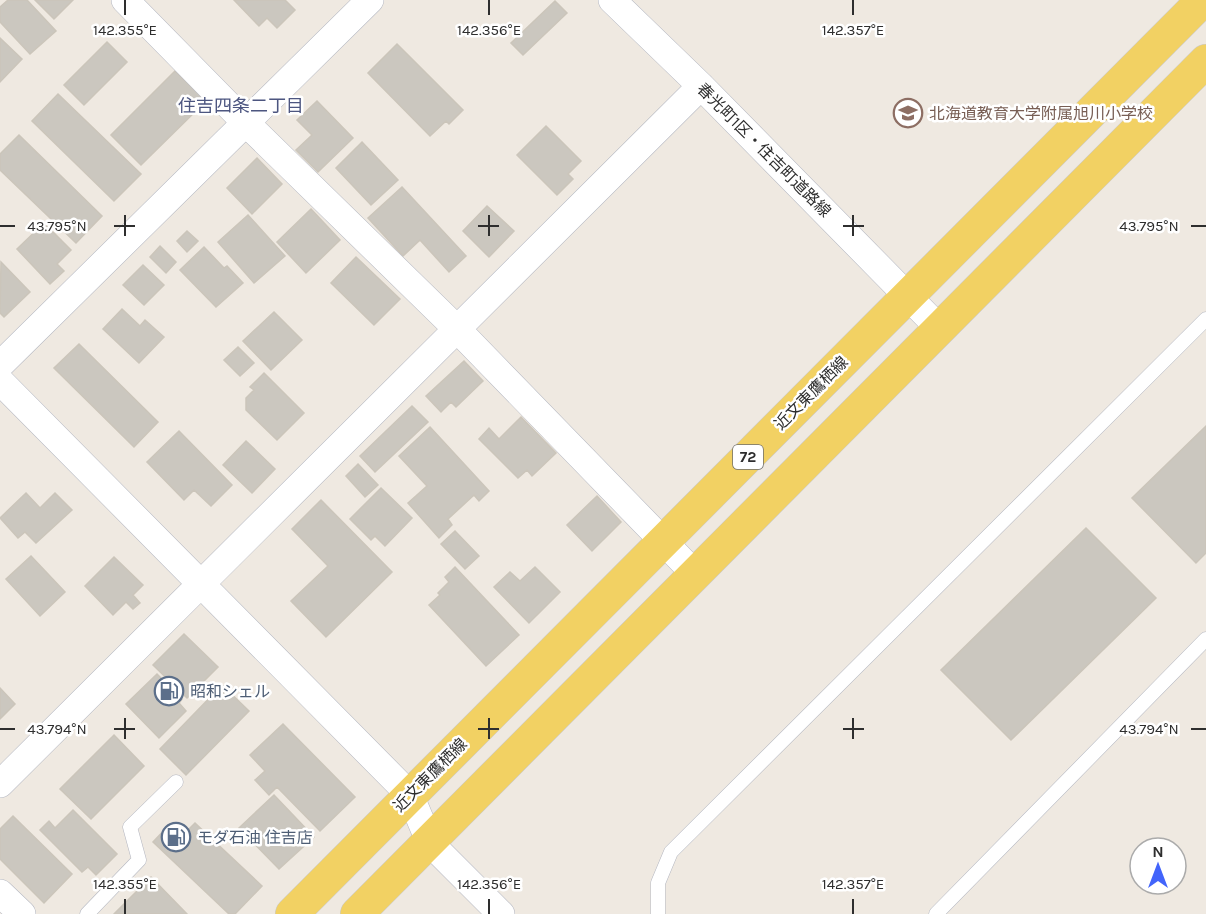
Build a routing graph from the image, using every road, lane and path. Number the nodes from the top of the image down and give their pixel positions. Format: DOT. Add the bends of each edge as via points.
graph roads {
  1 [pos="125,0"];
  2 [pos="370,0"];
  3 [pos="612,0"];
  4 [pos="1203,0"];
  5 [pos="1206,61"];
  6 [pos="701,86"];
  7 [pos="245,122"];
  8 [pos="908,296"];
  9 [pos="1206,319"];
  10 [pos="456,328"];
  11 [pos="939,328"];
  12 [pos="0,365"];
  13 [pos="0,381"];
  14 [pos="663,543"];
  15 [pos="696,575"];
  16 [pos="202,584"];
  17 [pos="1206,639"];
  18 [pos="176,782"];
  19 [pos="0,784"];
  20 [pos="410,795"];
  21 [pos="430,843"];
  22 [pos="0,893"];
  23 [pos="22,914"];
  24 [pos="87,914"];
  25 [pos="292,914"];
  26 [pos="357,914"];
  27 [pos="501,914"];
  28 [pos="658,914"];
  29 [pos="936,914"];
  1 -- 7 [label="street"];
  2 -- 7 [label="street"];
  3 -- 6 [label="street, 春光町1区・住吉町道路線"];
  4 -- 8 [label="main road, 近文東鷹栖線 / 72"];
  5 -- 11 [label="main road"];
  6 -- 8 [label="street, 春光町1区・住吉町道路線"];
  6 -- 10 [label="street"];
  7 -- 10 [label="street"];
  7 -- 12 [label="street"];
  8 -- 11 [label="street, 春光町1区・住吉町道路線"];
  8 -- 14 [label="main road, 近文東鷹栖線 / 72"];
  9 -- 28 [label="lane" via="671,852 658,884"];
  10 -- 14 [label="street"];
  10 -- 16 [label="street"];
  11 -- 15 [label="main road"];
  13 -- 16 [label="street"];
  14 -- 15 [label="street"];
  14 -- 20 [label="main road, 近文東鷹栖線 / 72"];
  15 -- 21 [label="main road"];
  16 -- 19 [label="street"];
  16 -- 20 [label="street"];
  17 -- 29 [label="lane"];
  18 -- 24 [label="lane" via="130,827 139,860"];
  20 -- 21 [label="street"];
  20 -- 25 [label="main road, 近文東鷹栖線 / 72"];
  21 -- 26 [label="main road"];
  21 -- 27 [label="street"];
  22 -- 23 [label="street"];
}
